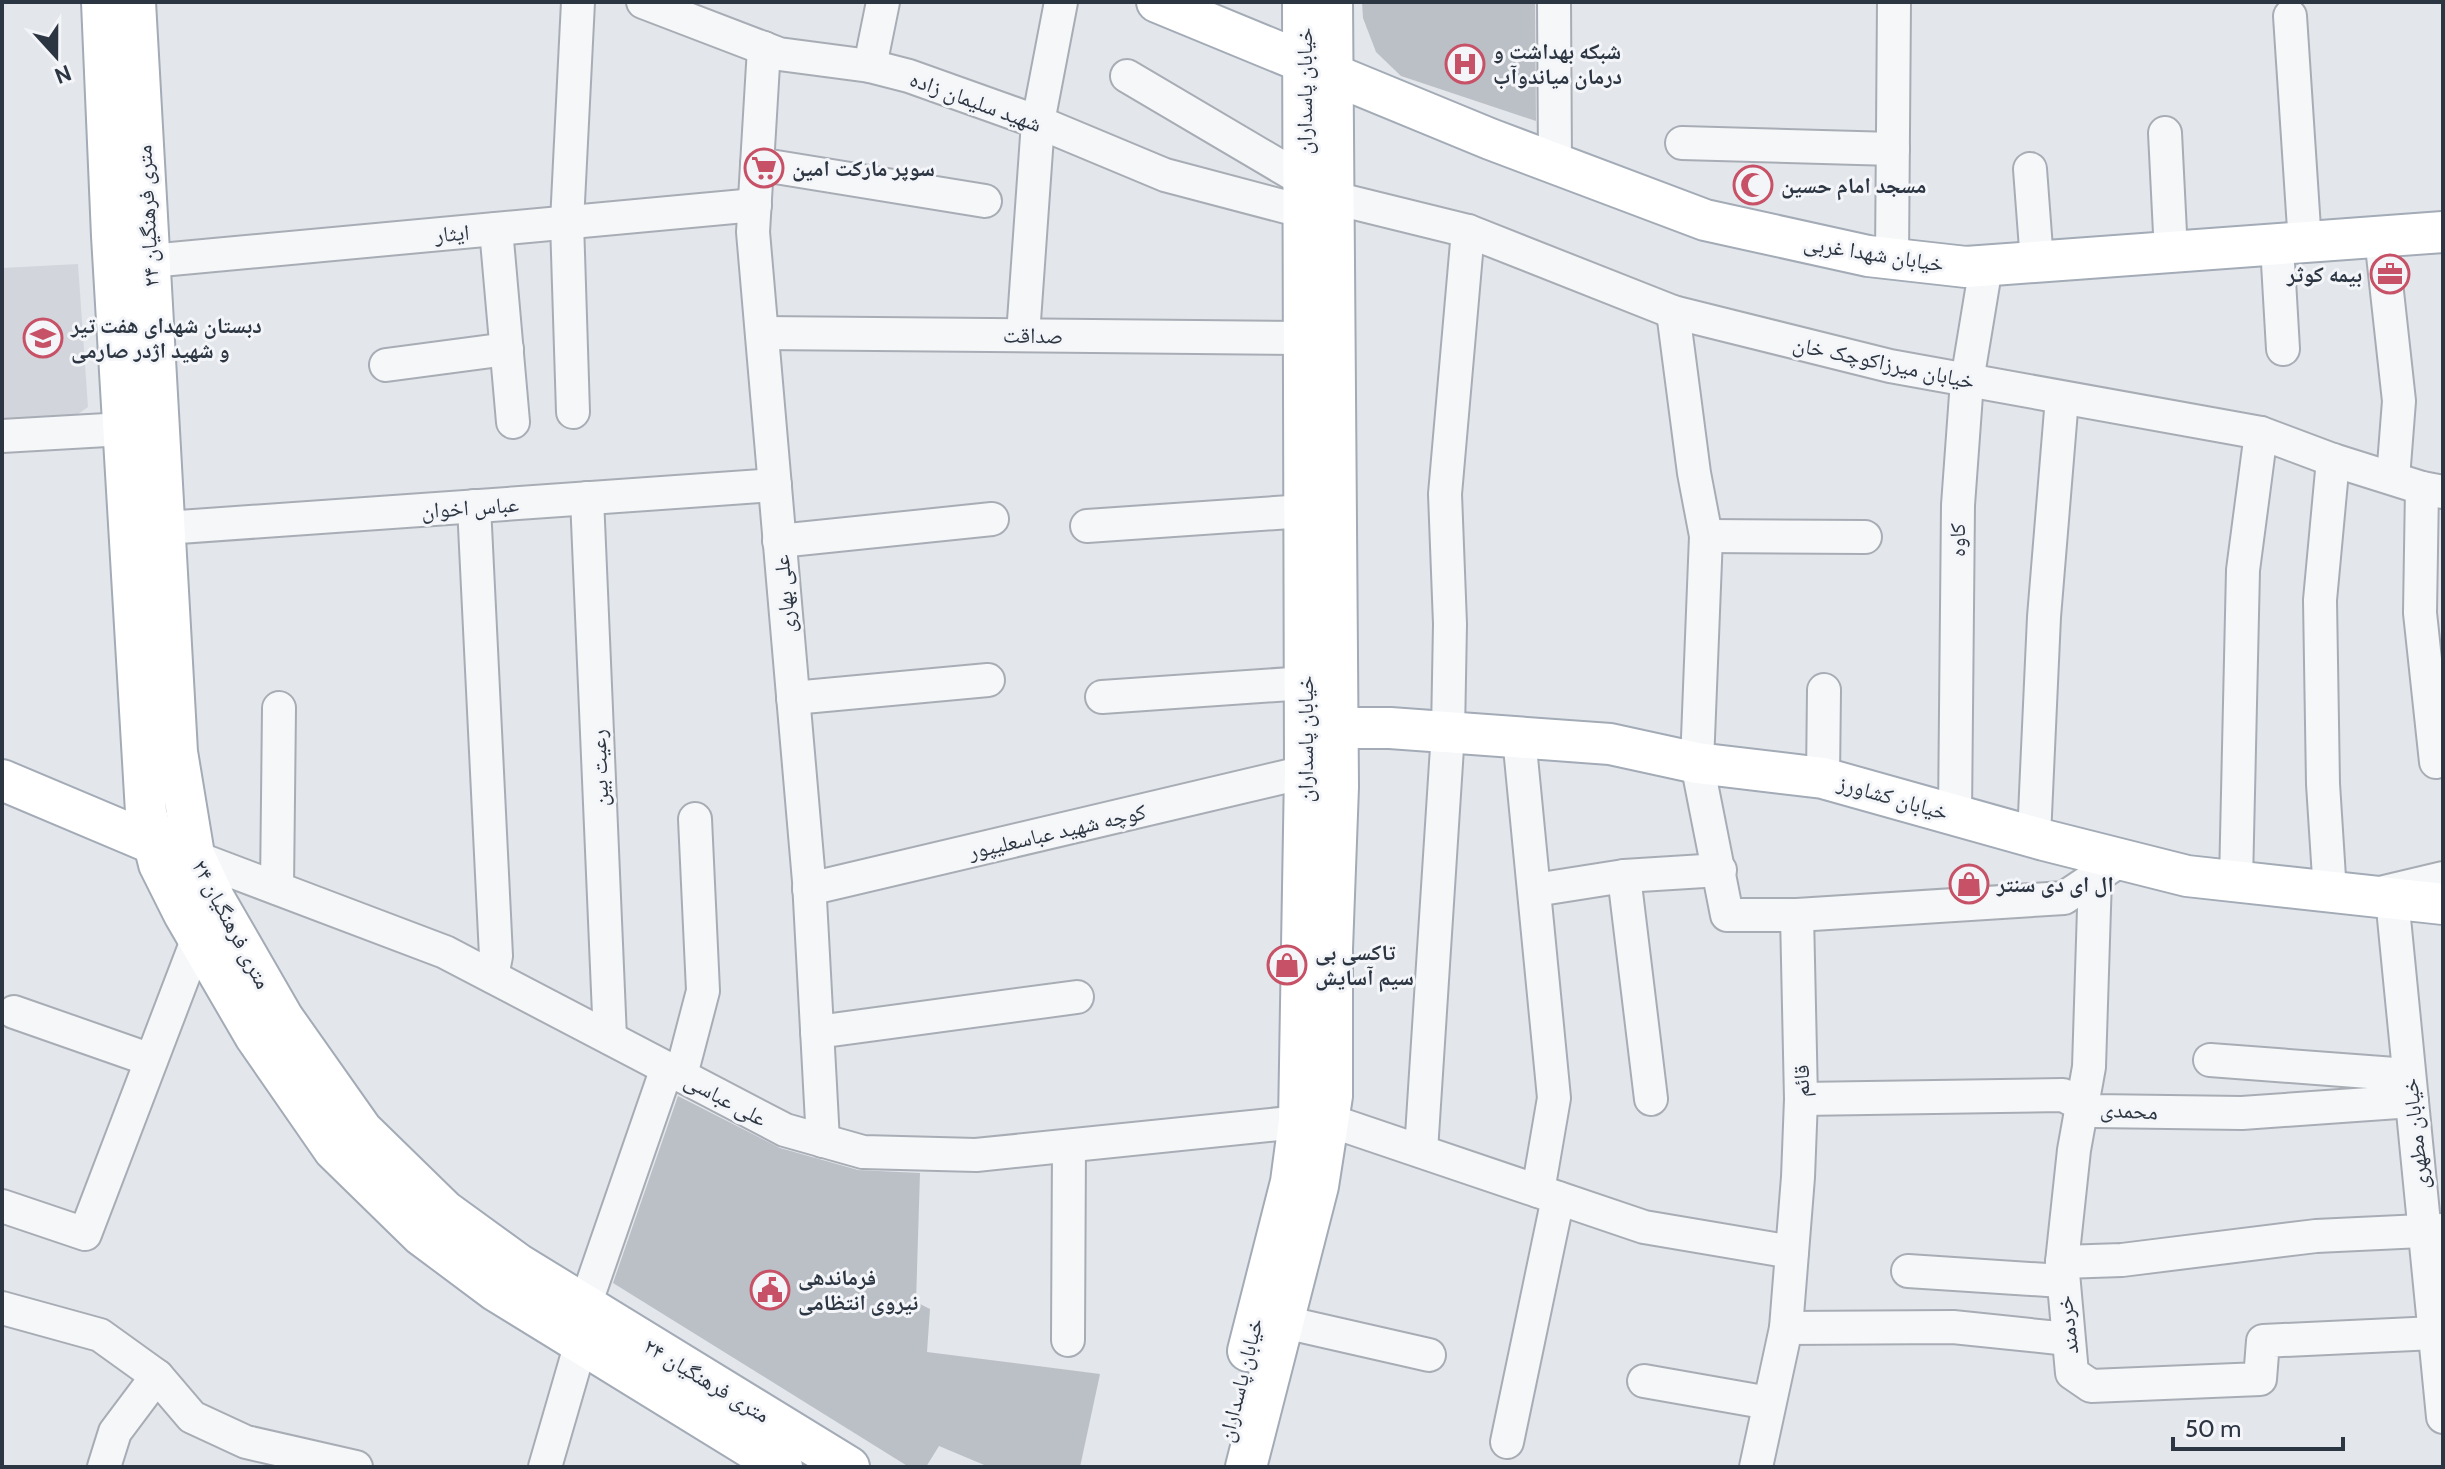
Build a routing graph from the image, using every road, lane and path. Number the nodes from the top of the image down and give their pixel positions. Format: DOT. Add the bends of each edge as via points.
graph roads {
  1 [pos="102,2"];
  2 [pos="135,2"];
  3 [pos="578,2"];
  4 [pos="883,2"];
  5 [pos="1061,2"];
  6 [pos="1157,2"];
  7 [pos="1303,2"];
  8 [pos="1332,2"];
  9 [pos="1554,2"];
  10 [pos="1894,2"];
  11 [pos="658,5"];
  12 [pos="2290,16"];
  13 [pos="764,48"];
  14 [pos="870,66"];
  15 [pos="1318,68"];
  16 [pos="1127,76"];
  17 [pos="1038,122"];
  18 [pos="2165,133"];
  19 [pos="1682,143"];
  20 [pos="1893,149"];
  21 [pos="1555,163"];
  22 [pos="757,164"];
  23 [pos="2030,169"];
  24 [pos="1315,197"];
  25 [pos="985,201"];
  26 [pos="755,205"];
  27 [pos="567,222"];
  28 [pos="496,229"];
  29 [pos="1468,231"];
  30 [pos="2443,232"];
  31 [pos="2381,237"];
  32 [pos="2291,245"];
  33 [pos="2171,253"];
  34 [pos="1892,259"];
  35 [pos="150,261"];
  36 [pos="2037,262"];
  37 [pos="1986,266"];
  38 [pos="1673,312"];
  39 [pos="762,333"];
  40 [pos="1023,335"];
  41 [pos="1305,338"];
  42 [pos="507,349"];
  43 [pos="2283,349"];
  44 [pos="386,365"];
  45 [pos="1967,381"];
  46 [pos="2062,398"];
  47 [pos="573,412"];
  48 [pos="513,422"];
  49 [pos="124,429"];
  50 [pos="2261,433"];
  51 [pos="2,436"];
  52 [pos="2333,460"];
  53 [pos="775,485"];
  54 [pos="2420,486"];
  55 [pos="587,498"];
  56 [pos="474,506"];
  57 [pos="1305,511"];
  58 [pos="992,519"];
  59 [pos="1087,526"];
  60 [pos="147,528"];
  61 [pos="1706,536"];
  62 [pos="1865,537"];
  63 [pos="779,541"];
  64 [pos="988,680"];
  65 [pos="1305,683"];
  66 [pos="1824,690"];
  67 [pos="1102,697"];
  68 [pos="793,698"];
  69 [pos="279,708"];
  70 [pos="1321,728"];
  71 [pos="1448,732"];
  72 [pos="1519,737"];
  73 [pos="2436,762"];
  74 [pos="1697,763"];
  75 [pos="1305,772"];
  76 [pos="1823,778"];
  77 [pos="2,780"];
  78 [pos="1955,815"];
  79 [pos="695,819"];
  80 [pos="2034,829"];
  81 [pos="154,844"];
  82 [pos="194,855"];
  83 [pos="2109,868"];
  84 [pos="1720,870"];
  85 [pos="1624,876"];
  86 [pos="2443,878"];
  87 [pos="2236,882"];
  88 [pos="277,888"];
  89 [pos="809,889"];
  90 [pos="1535,890"];
  91 [pos="2363,896"];
  92 [pos="2443,904"];
  93 [pos="1797,915"];
  94 [pos="198,938"];
  95 [pos="492,976"];
  96 [pos="1077,997"];
  97 [pos="14,1012"];
  98 [pos="817,1032"];
  99 [pos="610,1038"];
  100 [pos="151,1060"];
  101 [pos="2210,1060"];
  102 [pos="674,1072"];
  103 [pos="2410,1088"];
  104 [pos="1651,1099"];
  105 [pos="1801,1099"];
  106 [pos="2082,1105"];
  107 [pos="1314,1121"];
  108 [pos="823,1141"];
  109 [pos="1069,1146"];
  110 [pos="1421,1151"];
  111 [pos="1548,1194"];
  112 [pos="2,1206"];
  113 [pos="2434,1230"];
  114 [pos="1792,1252"];
  115 [pos="1908,1271"];
  116 [pos="2062,1271"];
  117 [pos="2,1308"];
  118 [pos="1284,1322"];
  119 [pos="583,1324"];
  120 [pos="1786,1328"];
  121 [pos="2068,1339"];
  122 [pos="1068,1340"];
  123 [pos="2438,1352"];
  124 [pos="1429,1355"];
  125 [pos="157,1376"];
  126 [pos="1644,1381"];
  127 [pos="1769,1403"];
  128 [pos="2443,1417"];
  129 [pos="1507,1442"];
  130 [pos="1757,1466"];
  131 [pos="104,1467"];
  132 [pos="356,1467"];
  133 [pos="545,1467"];
  134 [pos="782,1467"];
  135 [pos="849,1467"];
  136 [pos="1218,1467"];
  137 [pos="1246,1467"];
  1 -- 49 [label="main road, ۲۴ متری فرهنگیان"];
  2 -- 35 [label="main road, ۲۴ متری فرهنگیان"];
  3 -- 27 [label="street"];
  4 -- 14 [label="street"];
  5 -- 17 [label="street"];
  6 -- 15 [label="main road, خیابان شهدا غربی"];
  7 -- 15 [label="main road, خیابان پاسداران"];
  8 -- 15 [label="main road, خیابان پاسداران"];
  9 -- 21 [label="street"];
  10 -- 20 [label="street"];
  11 -- 13 [label="street, شهید سلیمان زاده"];
  12 -- 32 [label="street"];
  13 -- 14 [label="street, شهید سلیمان زاده"];
  13 -- 22 [label="street, علی بهاری"];
  14 -- 17 [label="street, شهید سلیمان زاده"];
  15 -- 21 [label="main road, خیابان شهدا غربی"];
  15 -- 24 [label="main road"];
  16 -- 24 [label="street"];
  17 -- 24 [label="street, شهید سلیمان زاده" via="1165,175"];
  17 -- 40 [label="street"];
  18 -- 33 [label="street"];
  19 -- 20 [label="street"];
  20 -- 34 [label="street"];
  21 -- 34 [label="main road, خیابان شهدا غربی" via="1705,220"];
  22 -- 25 [label="street"];
  22 -- 26 [label="street, علی بهاری"];
  23 -- 36 [label="street"];
  24 -- 29 [label="street, خیابان میرزاکوچک خان"];
  24 -- 41 [label="main road, خیابان پاسداران"];
  24 -- 70 [label="main road"];
  26 -- 27 [label="street, ایثار"];
  26 -- 39 [label="street, علی بهاری"];
  27 -- 28 [label="street, ایثار"];
  27 -- 47 [label="street"];
  28 -- 35 [label="street, ایثار"];
  28 -- 42 [label="street"];
  29 -- 38 [label="street, خیابان میرزاکوچک خان"];
  29 -- 71 [label="street" via="1445,494"];
  30 -- 31 [label="main road, خیابان شهدا غربی"];
  31 -- 32 [label="main road, خیابان شهدا غربی"];
  31 -- 54 [label="street" via="2399,401"];
  32 -- 33 [label="main road, خیابان شهدا غربی"];
  32 -- 43 [label="street"];
  33 -- 36 [label="main road, خیابان شهدا غربی"];
  34 -- 37 [label="main road, خیابان شهدا غربی"];
  35 -- 60 [label="main road, ۲۴ متری فرهنگیان"];
  36 -- 37 [label="main road, خیابان شهدا غربی"];
  37 -- 45 [label="street, کاوه"];
  38 -- 45 [label="street, خیابان میرزاکوچک خان"];
  38 -- 61 [label="street"];
  39 -- 40 [label="street, صداقت"];
  39 -- 53 [label="street, علی بهاری"];
  40 -- 41 [label="street, صداقت"];
  41 -- 57 [label="main road, خیابان پاسداران"];
  42 -- 44 [label="street"];
  42 -- 48 [label="street"];
  45 -- 46 [label="street, خیابان میرزاکوچک خان"];
  45 -- 78 [label="street, کاوه" via="1958,505"];
  46 -- 50 [label="street, خیابان میرزاکوچک خان"];
  46 -- 80 [label="street"];
  49 -- 51 [label="street"];
  49 -- 60 [label="main road, ۲۴ متری فرهنگیان"];
  50 -- 52 [label="street, خیابان میرزاکوچک خان"];
  50 -- 87 [label="street" via="2243,570"];
  52 -- 54 [label="street, خیابان میرزاکوچک خان"];
  52 -- 91 [label="street, خیابان مطهری" via="2320,600 2323,784"];
  53 -- 55 [label="street, عباس اخوان"];
  53 -- 63 [label="street, علی بهاری"];
  54 -- 73 [label="street" via="2420,613"];
  55 -- 56 [label="street, عباس اخوان"];
  55 -- 99 [label="street, رعیت بین"];
  56 -- 60 [label="street, عباس اخوان"];
  56 -- 95 [label="street" via="496,956"];
  57 -- 59 [label="street"];
  57 -- 65 [label="main road, خیابان پاسداران"];
  58 -- 63 [label="street"];
  60 -- 81 [label="main road, ۲۴ متری فرهنگیان" via="146,812"];
  60 -- 82 [label="main road, ۲۴ متری فرهنگیان"];
  61 -- 62 [label="street"];
  61 -- 74 [label="street"];
  63 -- 68 [label="street, علی بهاری"];
  64 -- 68 [label="street"];
  65 -- 67 [label="street"];
  65 -- 70 [label="main road, خیابان پاسداران"];
  66 -- 76 [label="street"];
  68 -- 89 [label="street, علی بهاری"];
  69 -- 88 [label="street"];
  70 -- 71 [label="main road, خیابان کشاورز"];
  70 -- 75 [label="main road, خیابان پاسداران"];
  70 -- 107 [label="main road, خیابان پاسداران" via="1338,787 1332,1096"];
  71 -- 72 [label="main road, خیابان کشاورز"];
  71 -- 110 [label="street"];
  72 -- 74 [label="main road, خیابان کشاورز" via="1610,744"];
  72 -- 90 [label="street"];
  74 -- 76 [label="main road, خیابان کشاورز"];
  74 -- 84 [label="street"];
  75 -- 89 [label="street, کوچه شهید عباسعلیپور"];
  75 -- 107 [label="main road, خیابان پاسداران"];
  76 -- 78 [label="main road, خیابان کشاورز"];
  77 -- 81 [label="main road"];
  78 -- 80 [label="main road, خیابان کشاورز"];
  79 -- 102 [label="street" via="703,991"];
  80 -- 83 [label="main road, خیابان کشاورز"];
  81 -- 82 [label="street, علی عباسی"];
  81 -- 94 [label="main road, ۲۴ متری فرهنگیان"];
  82 -- 88 [label="street, علی عباسی"];
  82 -- 119 [label="main road, ۲۴ متری فرهنگیان" via="283,1018 362,1130 445,1211 518,1264"];
  83 -- 87 [label="main road, خیابان کشاورز"];
  83 -- 93 [label="street" via="2064,898"];
  83 -- 106 [label="street, خردمند"];
  84 -- 85 [label="street"];
  84 -- 93 [label="street" via="1727,915"];
  85 -- 90 [label="street"];
  85 -- 104 [label="street"];
  86 -- 91 [label="street"];
  87 -- 91 [label="main road, خیابان کشاورز"];
  88 -- 95 [label="street, علی عباسی" via="445,952"];
  89 -- 98 [label="street, علی بهاری"];
  90 -- 111 [label="street" via="1554,1098"];
  91 -- 92 [label="main road, خیابان کشاورز"];
  91 -- 103 [label="street, خیابان مطهری"];
  93 -- 105 [label="street, قائم"];
  94 -- 100 [label="street"];
  94 -- 119 [label="main road, ۲۴ متری فرهنگیان" via="255,1036 334,1150 421,1235 496,1291"];
  95 -- 99 [label="street, علی عباسی"];
  96 -- 98 [label="street"];
  97 -- 100 [label="street"];
  98 -- 108 [label="street, علی بهاری"];
  99 -- 102 [label="street, علی عباسی"];
  100 -- 112 [label="street" via="85,1234"];
  101 -- 103 [label="street"];
  102 -- 108 [label="street, علی عباسی" via="785,1130"];
  102 -- 119 [label="street"];
  103 -- 106 [label="street, محمدی" via="2242,1113 2094,1111"];
  103 -- 113 [label="street, خیابان مطهری"];
  105 -- 106 [label="street, محمدی" via="2063,1095"];
  105 -- 114 [label="street, قائم"];
  106 -- 116 [label="street, خردمند"];
  107 -- 109 [label="street, علی عباسی"];
  107 -- 110 [label="street"];
  107 -- 118 [label="main road, خیابان پاسداران" via="1318,1186"];
  107 -- 136 [label="main road, خیابان پاسداران" via="1291,1182"];
  108 -- 109 [label="street, علی عباسی" via="863,1152 962,1155"];
  109 -- 122 [label="street"];
  110 -- 111 [label="street"];
  111 -- 114 [label="street" via="1644,1227"];
  111 -- 129 [label="street"];
  113 -- 116 [label="street" via="2316,1236"];
  113 -- 123 [label="street, خیابان مطهری"];
  114 -- 120 [label="street, قائم"];
  115 -- 116 [label="street"];
  116 -- 121 [label="street, خردمند"];
  117 -- 125 [label="street" via="100,1335"];
  118 -- 124 [label="street"];
  118 -- 137 [label="main road, خیابان پاسداران"];
  119 -- 133 [label="street"];
  119 -- 134 [label="main road, ۲۴ متری فرهنگیان"];
  119 -- 135 [label="main road, ۲۴ متری فرهنگیان"];
  120 -- 121 [label="street" via="1953,1327"];
  120 -- 127 [label="street, قائم"];
  121 -- 123 [label="street, خردمند" via="2072,1373 2091,1386 2260,1379 2263,1341"];
  123 -- 128 [label="street, خیابان مطهری"];
  125 -- 131 [label="street" via="115,1432"];
  125 -- 132 [label="street" via="192,1417 246,1442"];
  126 -- 127 [label="street"];
  127 -- 130 [label="street, قائم"];
}
